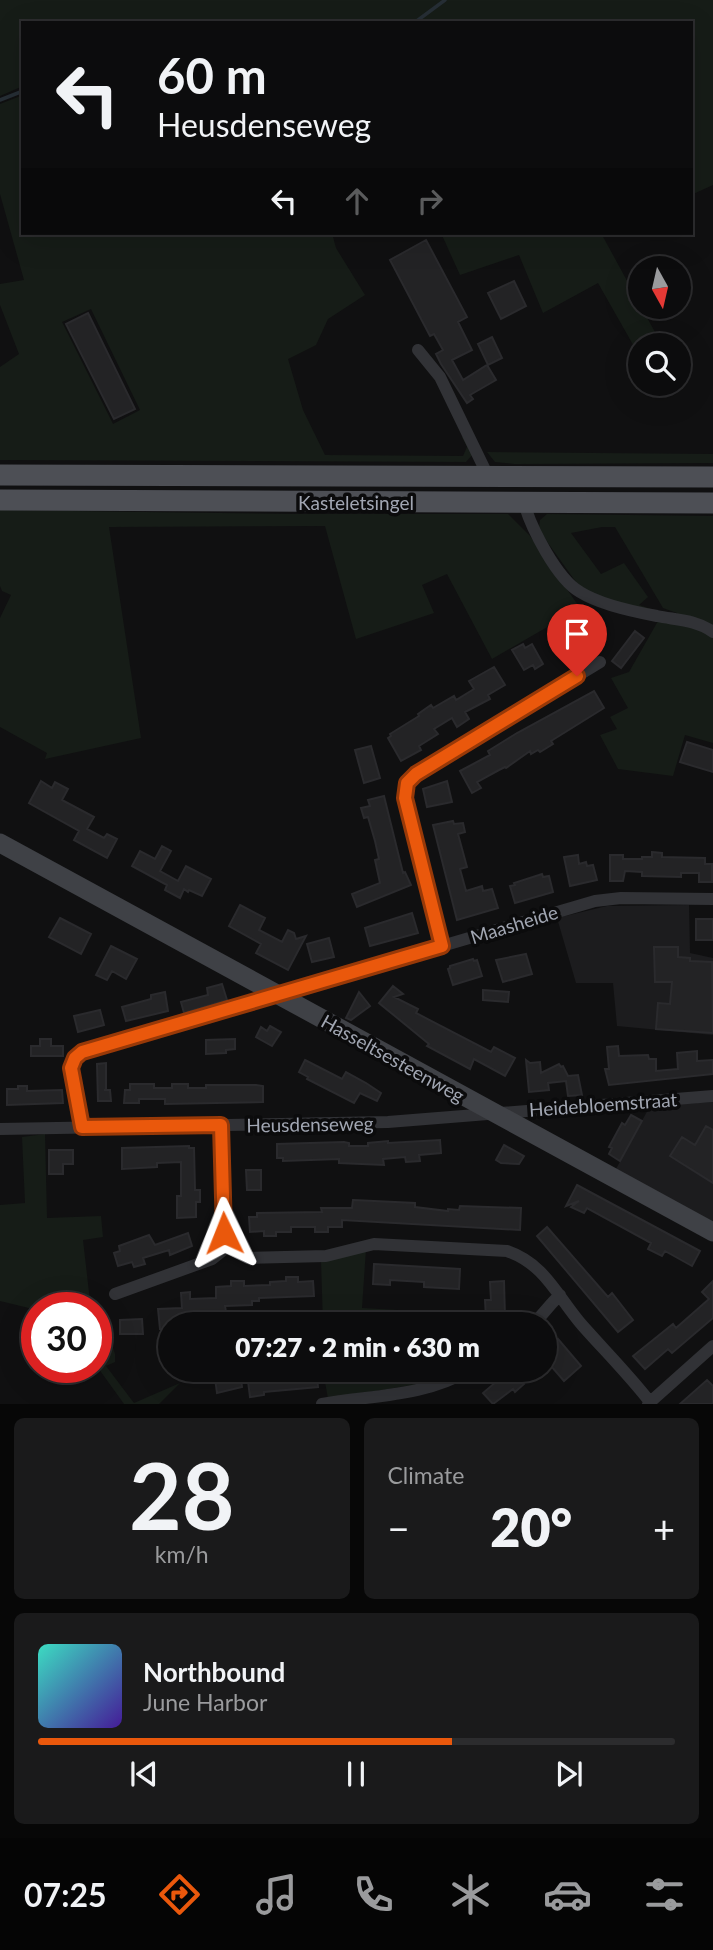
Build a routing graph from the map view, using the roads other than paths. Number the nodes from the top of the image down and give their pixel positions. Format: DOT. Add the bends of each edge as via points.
graph roads {
  1 [pos="418,351"];
  2 [pos="0,475"];
  3 [pos="713,477"];
  4 [pos="489,478"];
  5 [pos="0,500"];
  6 [pos="524,503"];
  7 [pos="713,503"];
  8 [pos="713,632"];
  9 [pos="600,662"];
  10 [pos="0,843"];
  11 [pos="713,899"];
  12 [pos="442,946"];
  13 [pos="279,995"];
  14 [pos="713,1096"];
  15 [pos="493,1112"];
  16 [pos="221,1125"];
  17 [pos="82,1127"];
  18 [pos="0,1129"];
  19 [pos="713,1232"];
  20 [pos="227,1247"];
  21 [pos="115,1294"];
  22 [pos="560,1295"];
  23 [pos="548,1312"];
  24 [pos="713,1346"];
  25 [pos="441,1382"];
  26 [pos="649,1403"];
  27 [pos="322,1404"];
  1 -- 4 [label="street" via="440,377"];
  2 -- 4 [label="main road, Kasteletsingel"];
  3 -- 4 [label="main road, Kasteletsingel"];
  5 -- 6 [label="main road, Kasteletsingel"];
  6 -- 7 [label="main road, Kasteletsingel"];
  6 -- 8 [label="street" via="537,539 578,592 703,625"];
  9 -- 12 [label="street" via="407,783 405,798"];
  10 -- 13 [label="street, Hasseltsesteenweg"];
  11 -- 12 [label="street, Maasheide" via="595,901"];
  12 -- 13 [label="street, Maasheide"];
  13 -- 15 [label="street, Hasseltsesteenweg"];
  13 -- 17 [label="street, Maasheide" via="82,1052 71,1068"];
  14 -- 15 [label="street, Heidebloemstraat"];
  15 -- 16 [label="street, Heusdenseweg" via="388,1122"];
  15 -- 19 [label="street, Hasseltsesteenweg"];
  16 -- 17 [label="street, Heusdenseweg"];
  16 -- 20 [label="street"];
  17 -- 18 [label="street, Heusdenseweg"];
  20 -- 21 [label="street" via="212,1259"];
  20 -- 22 [label="street" via="248,1258 326,1256 374,1244 507,1251 541,1270"];
  22 -- 23 [label="street"];
  22 -- 26 [label="street"];
  24 -- 26 [label="street"];
  25 -- 27 [label="street" via="402,1394"];
}
